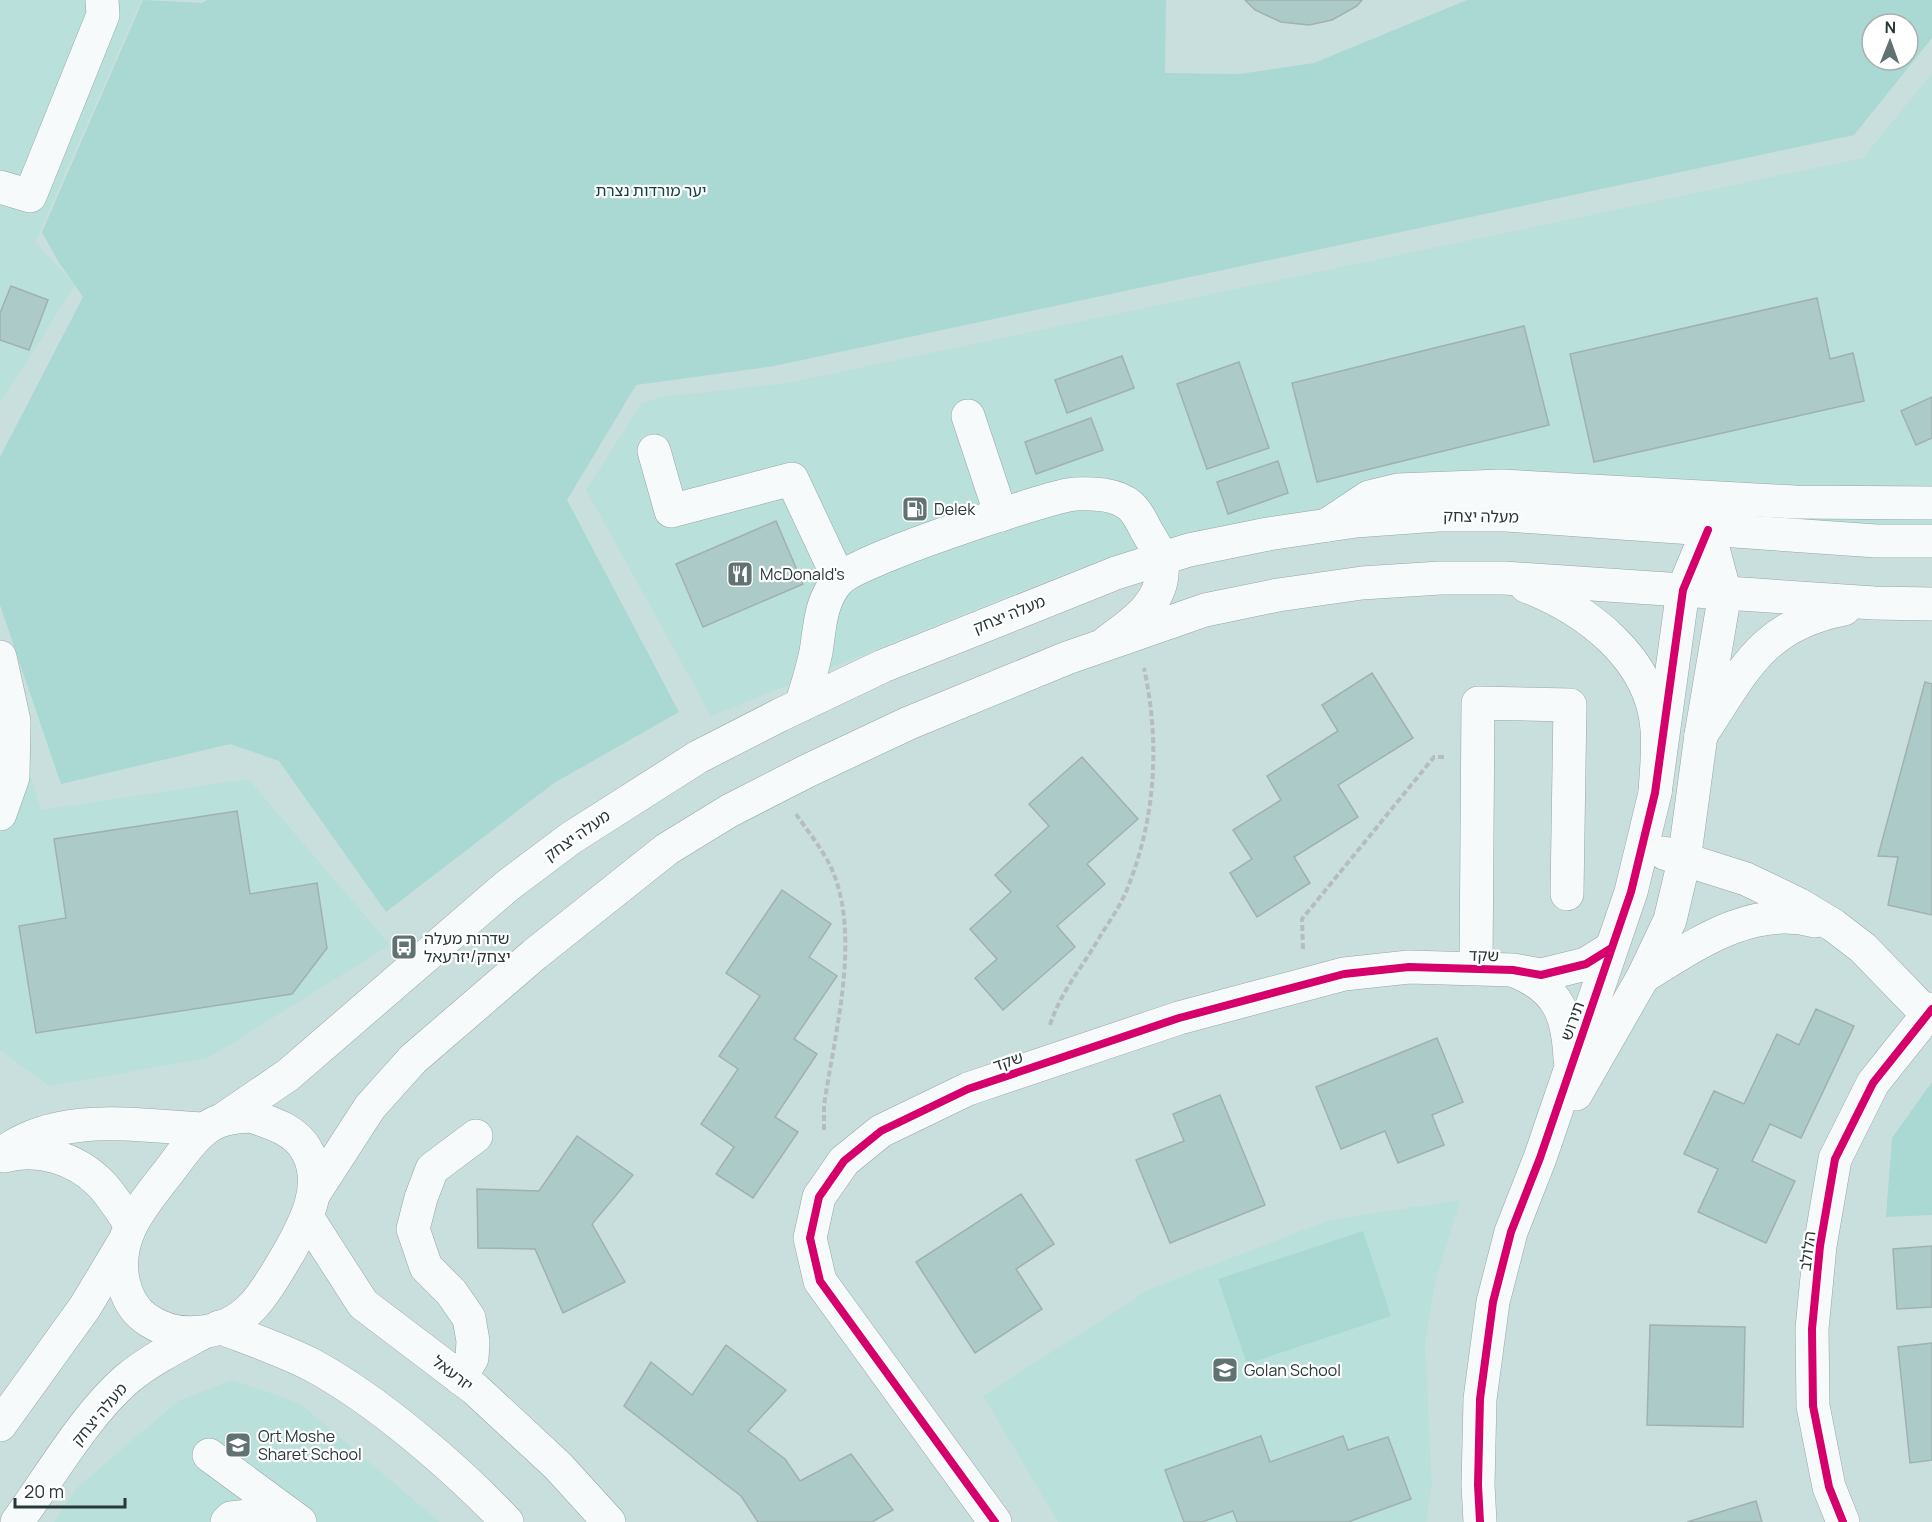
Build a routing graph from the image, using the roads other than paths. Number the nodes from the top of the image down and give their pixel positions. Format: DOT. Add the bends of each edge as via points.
graph roads {
  1 [pos="102,0"];
  2 [pos="0,187"];
  3 [pos="968,416"];
  4 [pos="654,451"];
  5 [pos="1932,503"];
  6 [pos="1001,515"];
  7 [pos="1327,525"];
  8 [pos="1708,530"];
  9 [pos="1932,541"];
  10 [pos="1161,559"];
  11 [pos="1504,578"];
  12 [pos="839,579"];
  13 [pos="1683,590"];
  14 [pos="1725,593"];
  15 [pos="1874,603"];
  16 [pos="1932,604"];
  17 [pos="1104,644"];
  18 [pos="0,657"];
  19 [pos="801,705"];
  20 [pos="1701,735"];
  21 [pos="1655,793"];
  22 [pos="0,814"];
  23 [pos="1643,845"];
  24 [pos="1684,861"];
  25 [pos="1567,894"];
  26 [pos="1833,926"];
  27 [pos="1610,950"];
  28 [pos="1476,968"];
  29 [pos="1513,970"];
  30 [pos="1643,977"];
  31 [pos="1929,1011"];
  32 [pos="1571,1066"];
  33 [pos="215,1123"];
  34 [pos="476,1136"];
  35 [pos="0,1157"];
  36 [pos="1540,1158"];
  37 [pos="311,1204"];
  38 [pos="128,1233"];
  39 [pos="211,1330"];
  40 [pos="460,1378"];
  41 [pos="0,1425"];
  42 [pos="209,1455"];
  43 [pos="292,1517"];
  44 [pos="17,1522"];
  45 [pos="227,1522"];
  46 [pos="507,1522"];
  47 [pos="609,1522"];
  48 [pos="995,1522"];
  49 [pos="1480,1522"];
  50 [pos="1843,1522"];
  1 -- 2 [label="street" via="103,15 30,196"];
  3 -- 6 [label="street"];
  4 -- 12 [label="street" via="671,511 792,479"];
  5 -- 7 [label="street" via="1795,502 1502,486 1398,490 1369,497"];
  6 -- 10 [label="street" via="1070,495 1124,500 1135,508"];
  6 -- 12 [label="street" via="881,558"];
  7 -- 8 [label="street, מעלה יצחק" via="1438,515 1507,515"];
  7 -- 10 [label="street, מעלה יצחק" via="1256,536"];
  8 -- 9 [label="street, מעלה יצחק"];
  8 -- 13 [label="street, תירוש"];
  8 -- 14 [label="street, תירוש"];
  10 -- 17 [label="street" via="1158,590 1150,606 1139,620"];
  10 -- 19 [label="street, מעלה יצחק" via="1044,600"];
  11 -- 13 [label="street"];
  11 -- 17 [label="street" via="1362,583 1278,595 1205,610"];
  11 -- 21 [label="street" via="1578,612 1616,642 1636,668 1649,693 1657,728"];
  12 -- 19 [label="street" via="825,602"];
  13 -- 14 [label="street"];
  13 -- 21 [label="street, תירוש"];
  14 -- 15 [label="street"];
  14 -- 20 [label="street, תירוש"];
  15 -- 16 [label="street"];
  15 -- 20 [label="street" via="1823,613 1790,626 1763,647 1743,670"];
  17 -- 37 [label="street" via="909,723 777,786 676,844 616,887 413,1059 370,1107"];
  18 -- 22 [label="street" via="14,721 13,777"];
  19 -- 33 [label="street, מעלה יצחק" via="698,757 571,838 498,894 288,1075"];
  20 -- 24 [label="street, תירוש"];
  21 -- 23 [label="street, תירוש"];
  23 -- 24 [label="street"];
  23 -- 27 [label="street, תירוש"];
  24 -- 26 [label="street" via="1746,879"];
  24 -- 30 [label="street, תירוש" via="1670,920"];
  25 -- 28 [label="street" via="1570,705 1478,703"];
  26 -- 30 [label="street" via="1798,916 1740,924 1704,939"];
  26 -- 31 [label="street" via="1863,948"];
  27 -- 29 [label="street, שקד" via="1561,972 1541,975"];
  27 -- 32 [label="street, תירוש"];
  28 -- 29 [label="street, שקד"];
  28 -- 48 [label="street, שקד" via="1409,966 1344,974 1179,1018 968,1089 881,1131 844,1161 819,1197 810,1238 820,1281"];
  29 -- 32 [label="street, שקד" via="1535,979 1555,997 1569,1035"];
  30 -- 36 [label="street, תירוש"];
  31 -- 50 [label="street, הלולב" via="1874,1083 1835,1159 1822,1235 1812,1329 1813,1406 1829,1487"];
  32 -- 36 [label="street, תירוש"];
  33 -- 35 [label="street" via="54,1128 27,1138"];
  33 -- 37 [label="street" via="251,1116 294,1134 314,1169"];
  33 -- 38 [label="street" via="175,1164 135,1216"];
  34 -- 40 [label="street" via="432,1169 413,1230 426,1267 469,1318 472,1358"];
  35 -- 38 [label="street" via="29,1151 55,1155 99,1182"];
  36 -- 49 [label="street, תירוש" via="1512,1232 1493,1302 1480,1399"];
  37 -- 39 [label="street" via="269,1287 251,1308"];
  37 -- 40 [label="street, יזרעאל" via="363,1304"];
  38 -- 39 [label="street" via="120,1263 125,1291 137,1312 160,1329 182,1334"];
  38 -- 41 [label="street" via="85,1307"];
  39 -- 44 [label="street, מעלה יצחק" via="159,1356 126,1380 91,1419"];
  39 -- 46 [label="street" via="312,1365 426,1446"];
  40 -- 47 [label="street, יזרעאל" via="558,1466"];
  42 -- 43 [label="street"];
  43 -- 45 [label="street" via="231,1518"];
}
